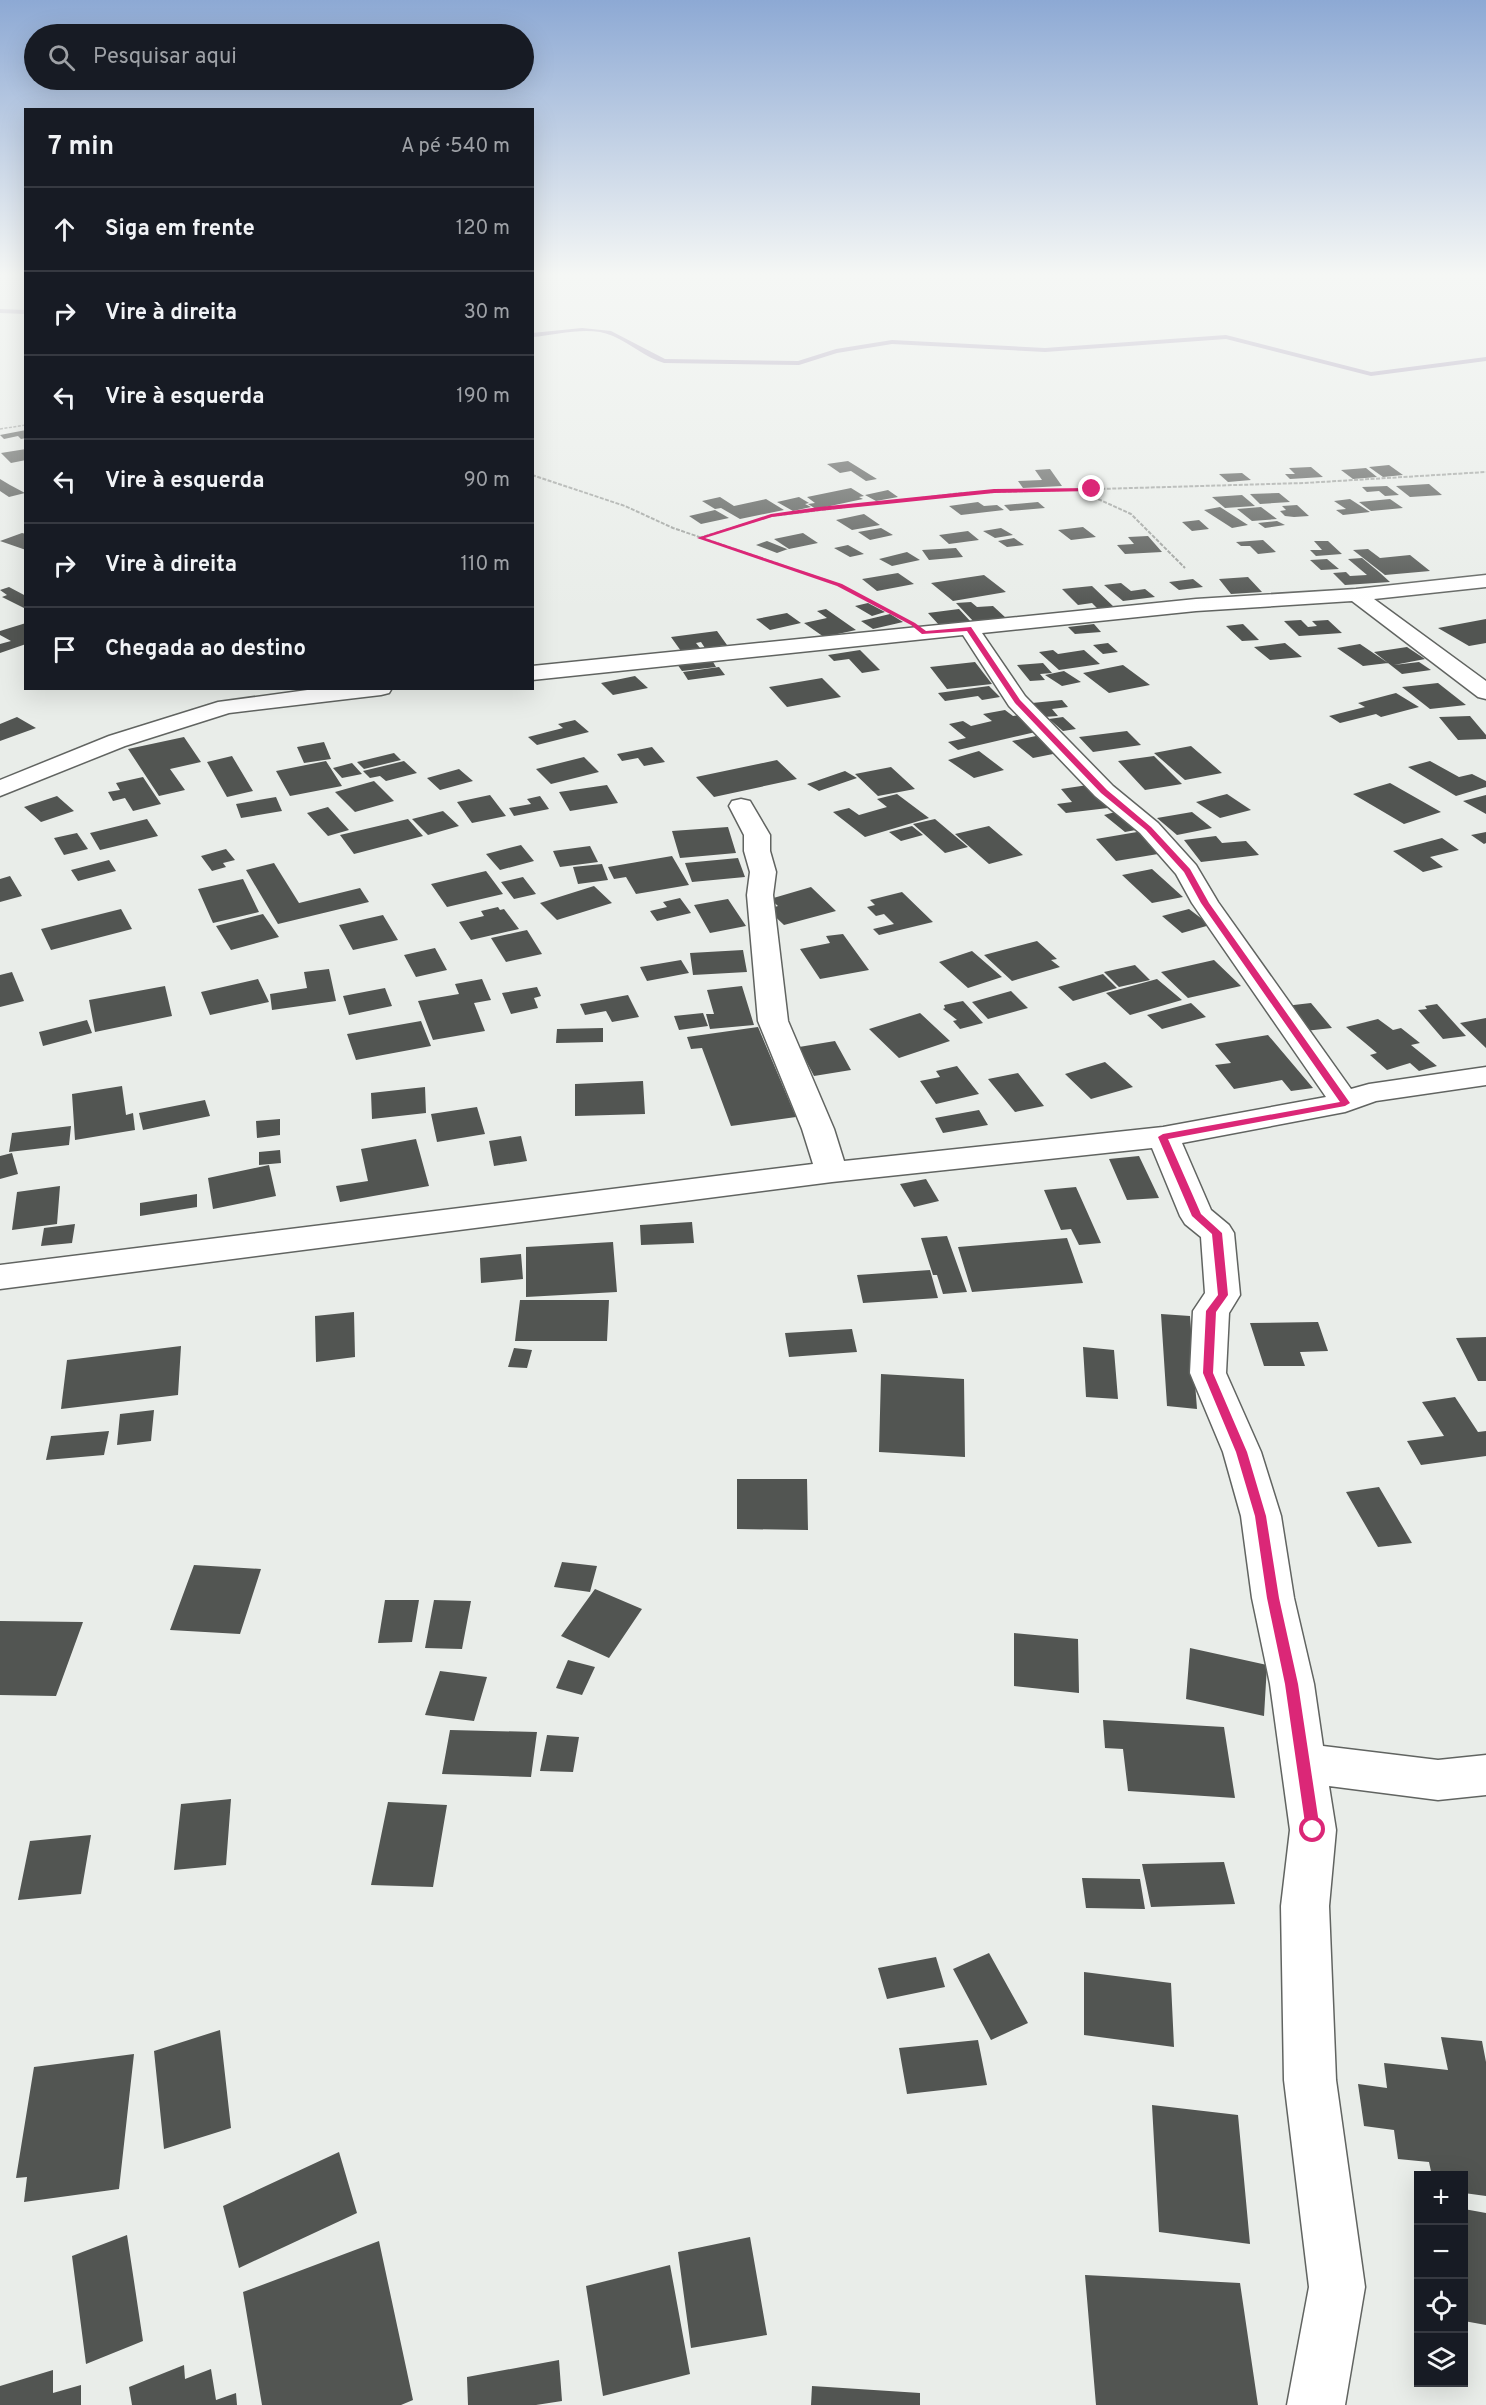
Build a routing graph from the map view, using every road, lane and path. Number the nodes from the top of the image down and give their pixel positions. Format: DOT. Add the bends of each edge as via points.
graph roads {
  1 [pos="24,425"];
  2 [pos="0,429"];
  3 [pos="1486,472"];
  4 [pos="534,475"];
  5 [pos="1092,489"];
  6 [pos="699,538"];
  7 [pos="1185,568"];
  8 [pos="1486,581"];
  9 [pos="1356,595"];
  10 [pos="969,629"];
  11 [pos="925,633"];
  12 [pos="534,673"];
  13 [pos="364,690"];
  14 [pos="1486,692"];
  15 [pos="0,789"];
  16 [pos="741,806"];
  17 [pos="1486,1077"];
  18 [pos="1345,1103"];
  19 [pos="1163,1137"];
  20 [pos="832,1172"];
  21 [pos="0,1277"];
  22 [pos="1304,1763"];
  23 [pos="1486,1775"];
  24 [pos="1316,2405"];
  1 -- 2 [label="path"];
  3 -- 5 [label="path" via="1304,483"];
  4 -- 6 [label="path" via="625,506"];
  5 -- 6 [label="path" via="994,491 819,509 771,516"];
  5 -- 7 [label="path" via="1098,499 1131,514"];
  6 -- 11 [label="path" via="840,585"];
  8 -- 9 [label="street"];
  9 -- 10 [label="street" via="1196,605"];
  9 -- 14 [label="street"];
  10 -- 11 [label="street"];
  10 -- 18 [label="street" via="1017,701 1104,792 1149,828 1187,871 1205,903"];
  11 -- 12 [label="street"];
  13 -- 15 [label="street" via="226,706 117,741"];
  16 -- 20 [label="street" via="757,835 763,872 760,895 773,1021"];
  17 -- 18 [label="street" via="1369,1093"];
  18 -- 19 [label="street"];
  19 -- 20 [label="street"];
  19 -- 22 [label="street" via="1197,1216 1217,1233 1223,1295 1211,1311 1208,1373 1242,1452 1261,1516"];
  20 -- 21 [label="street"];
  22 -- 23 [label="street" via="1438,1780"];
  22 -- 24 [label="street" via="1313,1830 1305,1906 1310,2080 1336,2287"];
}
